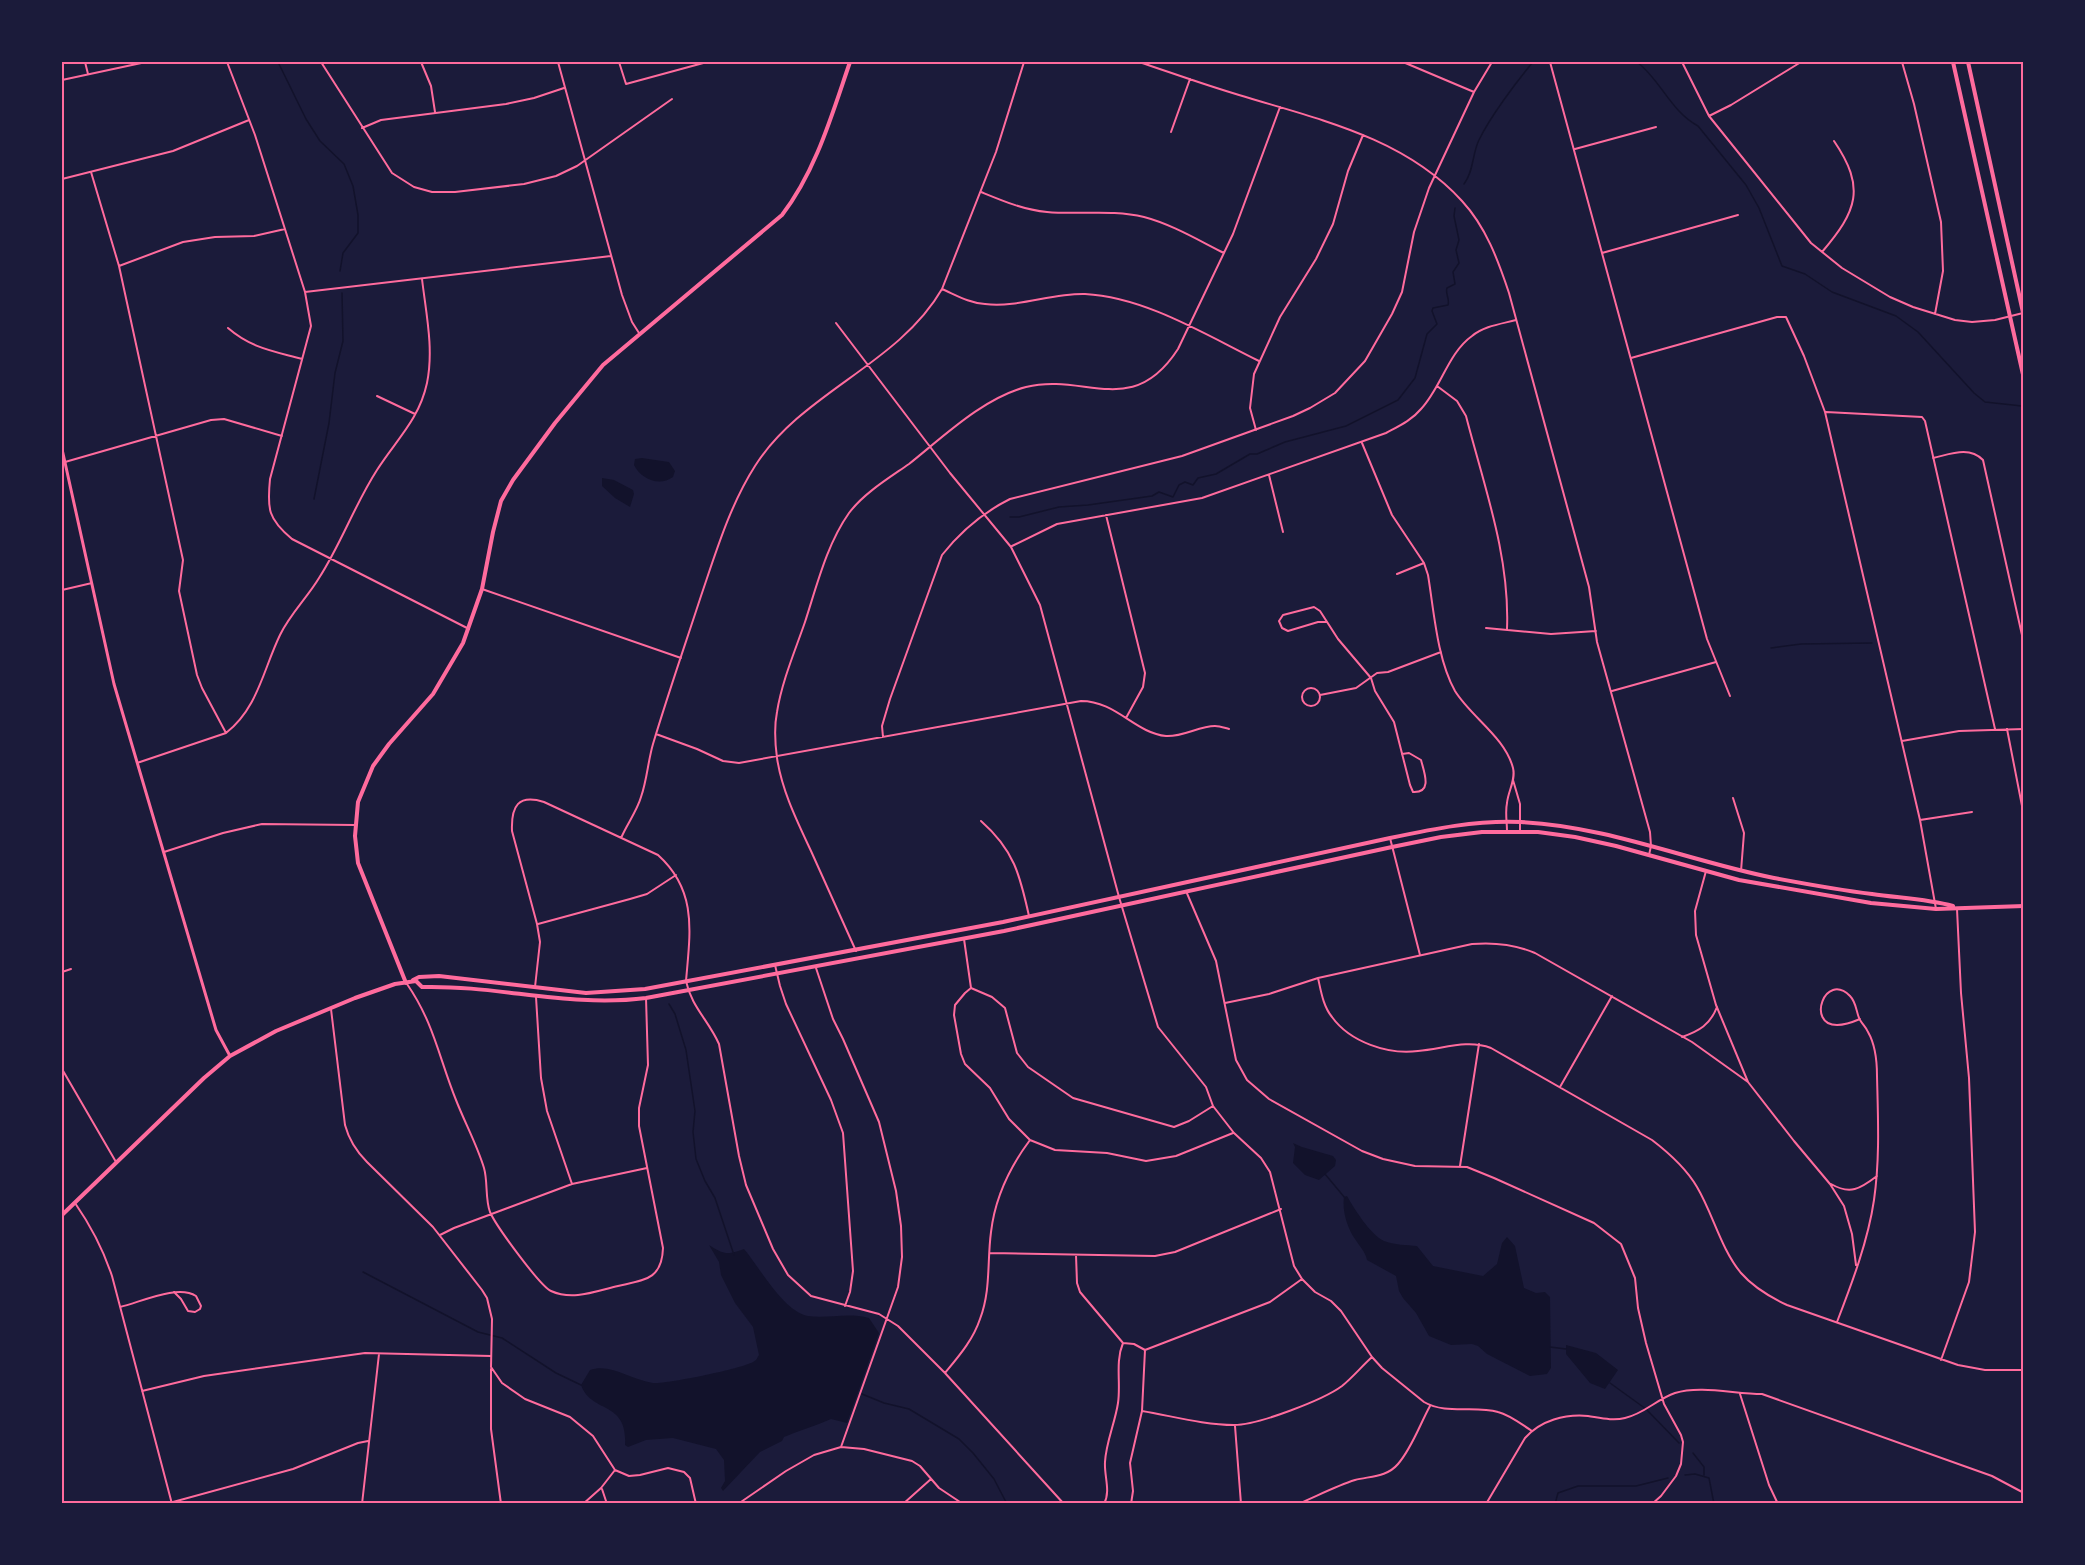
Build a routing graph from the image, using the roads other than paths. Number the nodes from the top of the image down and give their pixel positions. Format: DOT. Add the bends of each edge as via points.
graph roads {
  1 [pos="85,62"];
  2 [pos="146,62"];
  3 [pos="227,62"];
  4 [pos="321,62"];
  5 [pos="421,62"];
  6 [pos="558,62"];
  7 [pos="619,62"];
  8 [pos="707,62"];
  9 [pos="850,62"];
  10 [pos="1024,62"];
  11 [pos="1139,62"];
  12 [pos="1403,62"];
  13 [pos="1492,62"];
  14 [pos="1550,62"];
  15 [pos="1682,62"];
  16 [pos="1801,62"];
  17 [pos="1902,62"];
  18 [pos="1953,62"];
  19 [pos="1968,62"];
  20 [pos="88,74"];
  21 [pos="1190,79"];
  22 [pos="62,80"];
  23 [pos="564,88"];
  24 [pos="1474,92"];
  25 [pos="672,99"];
  26 [pos="1280,107"];
  27 [pos="435,112"];
  28 [pos="1709,116"];
  29 [pos="249,120"];
  30 [pos="362,128"];
  31 [pos="1656,128"];
  32 [pos="1171,132"];
  33 [pos="1363,135"];
  34 [pos="1834,141"];
  35 [pos="1575,149"];
  36 [pos="584,160"];
  37 [pos="91,172"];
  38 [pos="1435,175"];
  39 [pos="62,179"];
  40 [pos="981,192"];
  41 [pos="1738,215"];
  42 [pos="285,229"];
  43 [pos="1822,252"];
  44 [pos="1224,253"];
  45 [pos="1602,253"];
  46 [pos="611,256"];
  47 [pos="119,266"];
  48 [pos="422,279"];
  49 [pos="942,289"];
  50 [pos="305,292"];
  51 [pos="2023,314"];
  52 [pos="1935,315"];
  53 [pos="2009,316"];
  54 [pos="1516,320"];
  55 [pos="836,323"];
  56 [pos="1188,327"];
  57 [pos="228,328"];
  58 [pos="639,333"];
  59 [pos="1631,358"];
  60 [pos="302,359"];
  61 [pos="1259,361"];
  62 [pos="867,364"];
  63 [pos="2024,379"];
  64 [pos="1436,386"];
  65 [pos="377,396"];
  66 [pos="1825,412"];
  67 [pos="415,414"];
  68 [pos="1256,430"];
  69 [pos="282,436"];
  70 [pos="156,437"];
  71 [pos="1362,442"];
  72 [pos="931,447"];
  73 [pos="62,449"];
  74 [pos="1933,458"];
  75 [pos="65,462"];
  76 [pos="1269,475"];
  77 [pos="984,513"];
  78 [pos="1106,515"];
  79 [pos="1283,532"];
  80 [pos="1011,547"];
  81 [pos="330,560"];
  82 [pos="1424,563"];
  83 [pos="1398,574"];
  84 [pos="92,583"];
  85 [pos="482,589"];
  86 [pos="62,590"];
  87 [pos="1326,622"];
  88 [pos="1486,628"];
  89 [pos="469,629"];
  90 [pos="1507,629"];
  91 [pos="1596,631"];
  92 [pos="2024,644"];
  93 [pos="1441,652"];
  94 [pos="681,657"];
  95 [pos="1716,662"];
  96 [pos="1371,678"];
  97 [pos="1611,692"];
  98 [pos="1320,695"];
  99 [pos="1730,696"];
  100 [pos="1068,703"];
  101 [pos="1126,718"];
  102 [pos="1229,729"];
  103 [pos="1995,729"];
  104 [pos="2007,729"];
  105 [pos="2024,729"];
  106 [pos="226,733"];
  107 [pos="656,734"];
  108 [pos="883,737"];
  109 [pos="1902,741"];
  110 [pos="1402,754"];
  111 [pos="777,758"];
  112 [pos="137,763"];
  113 [pos="1513,780"];
  114 [pos="1733,798"];
  115 [pos="1972,812"];
  116 [pos="2024,816"];
  117 [pos="1920,820"];
  118 [pos="981,821"];
  119 [pos="1507,822"];
  120 [pos="1520,822"];
  121 [pos="355,825"];
  122 [pos="1507,831"];
  123 [pos="1520,831"];
  124 [pos="621,838"];
  125 [pos="1390,838"];
  126 [pos="1651,846"];
  127 [pos="1392,847"];
  128 [pos="164,852"];
  129 [pos="1649,855"];
  130 [pos="1706,871"];
  131 [pos="1741,871"];
  132 [pos="676,875"];
  133 [pos="1186,891"];
  134 [pos="1119,897"];
  135 [pos="1936,901"];
  136 [pos="1122,905"];
  137 [pos="2024,906"];
  138 [pos="1957,907"];
  139 [pos="1936,909"];
  140 [pos="1029,916"];
  141 [pos="537,924"];
  142 [pos="964,939"];
  143 [pos="856,951"];
  144 [pos="1420,955"];
  145 [pos="776,965"];
  146 [pos="816,967"];
  147 [pos="71,969"];
  148 [pos="62,972"];
  149 [pos="777,974"];
  150 [pos="1318,978"];
  151 [pos="686,981"];
  152 [pos="406,982"];
  153 [pos="535,987"];
  154 [pos="971,988"];
  155 [pos="688,991"];
  156 [pos="536,996"];
  157 [pos="1612,996"];
  158 [pos="646,998"];
  159 [pos="1225,1003"];
  160 [pos="331,1008"];
  161 [pos="1717,1008"];
  162 [pos="1860,1020"];
  163 [pos="1682,1037"];
  164 [pos="1480,1044"];
  165 [pos="230,1056"];
  166 [pos="62,1069"];
  167 [pos="1748,1082"];
  168 [pos="1560,1087"];
  169 [pos="1213,1106"];
  170 [pos="1234,1133"];
  171 [pos="1030,1140"];
  172 [pos="116,1162"];
  173 [pos="1460,1166"];
  174 [pos="647,1168"];
  175 [pos="1876,1176"];
  176 [pos="572,1184"];
  177 [pos="1830,1184"];
  178 [pos="74,1203"];
  179 [pos="1281,1209"];
  180 [pos="491,1214"];
  181 [pos="62,1215"];
  182 [pos="440,1235"];
  183 [pos="990,1253"];
  184 [pos="1076,1255"];
  185 [pos="1856,1265"];
  186 [pos="1302,1279"];
  187 [pos="174,1292"];
  188 [pos="120,1306"];
  189 [pos="845,1306"];
  190 [pos="887,1319"];
  191 [pos="1837,1322"];
  192 [pos="1123,1343"];
  193 [pos="1145,1350"];
  194 [pos="379,1353"];
  195 [pos="491,1356"];
  196 [pos="1372,1357"];
  197 [pos="1941,1360"];
  198 [pos="491,1367"];
  199 [pos="2024,1370"];
  200 [pos="945,1373"];
  201 [pos="142,1391"];
  202 [pos="1740,1394"];
  203 [pos="1662,1398"];
  204 [pos="1430,1406"];
  205 [pos="1142,1411"];
  206 [pos="1235,1425"];
  207 [pos="1532,1431"];
  208 [pos="368,1441"];
  209 [pos="841,1447"];
  210 [pos="615,1470"];
  211 [pos="931,1479"];
  212 [pos="602,1488"];
  213 [pos="2024,1493"];
  214 [pos="62,1499"];
  215 [pos="63,1503"];
  216 [pos="172,1503"];
  217 [pos="362,1503"];
  218 [pos="501,1503"];
  219 [pos="583,1503"];
  220 [pos="607,1503"];
  221 [pos="696,1503"];
  222 [pos="738,1503"];
  223 [pos="903,1503"];
  224 [pos="963,1503"];
  225 [pos="1064,1503"];
  226 [pos="1104,1503"];
  227 [pos="1131,1503"];
  228 [pos="1241,1503"];
  229 [pos="1299,1503"];
  230 [pos="1486,1503"];
  231 [pos="1652,1503"];
  232 [pos="1778,1503"];
  1 -- 20 [label="street"];
  2 -- 20 [label="street"];
  3 -- 29 [label="street"];
  4 -- 30 [label="street"];
  5 -- 27 [label="street" via="431,86"];
  6 -- 23 [label="street"];
  7 -- 8 [label="street" via="626,84"];
  9 -- 58 [label="main road" via="809,170 782,215"];
  10 -- 40 [label="street"];
  11 -- 21 [label="street"];
  12 -- 24 [label="street"];
  13 -- 24 [label="street"];
  14 -- 35 [label="street"];
  15 -- 28 [label="street"];
  16 -- 28 [label="street"];
  17 -- 52 [label="street" via="1941,222 1943,271"];
  18 -- 53 [label="main road"];
  19 -- 51 [label="main road"];
  20 -- 22 [label="street"];
  21 -- 26 [label="street"];
  21 -- 32 [label="street"];
  23 -- 27 [label="street" via="506,104"];
  23 -- 36 [label="street"];
  24 -- 38 [label="street"];
  25 -- 36 [label="street"];
  26 -- 33 [label="street"];
  26 -- 44 [label="street"];
  27 -- 30 [label="street" via="381,120"];
  28 -- 43 [label="street" via="1794,224"];
  29 -- 37 [label="street" via="173,151"];
  29 -- 42 [label="street"];
  30 -- 36 [label="street" via="392,173 414,187 432,192 541,180"];
  31 -- 35 [label="street"];
  33 -- 38 [label="street"];
  33 -- 61 [label="street" via="1333,224"];
  34 -- 43 [label="street" via="1846,161 1854,200 1842,228"];
  35 -- 45 [label="street"];
  36 -- 46 [label="street"];
  37 -- 39 [label="street"];
  37 -- 47 [label="street"];
  38 -- 54 [label="street" via="1462,201 1492,246"];
  38 -- 68 [label="street" via="1414,232 1402,292 1365,361 1335,393"];
  40 -- 44 [label="street" via="1030,210 1105,211 1143,217"];
  40 -- 49 [label="street"];
  41 -- 45 [label="street"];
  42 -- 47 [label="street" via="254,236 183,242"];
  42 -- 50 [label="street"];
  43 -- 52 [label="street" via="1868,286"];
  44 -- 56 [label="street"];
  45 -- 59 [label="street"];
  46 -- 48 [label="street"];
  46 -- 58 [label="street"];
  47 -- 70 [label="street"];
  48 -- 50 [label="street"];
  48 -- 67 [label="street" via="430,352 427,383"];
  49 -- 56 [label="street" via="986,304 1066,295 1107,297 1132,302"];
  49 -- 62 [label="street" via="915,327"];
  50 -- 60 [label="street" via="311,326"];
  51 -- 53 [label="street"];
  52 -- 53 [label="street" via="1972,322"];
  53 -- 63 [label="main road"];
  54 -- 64 [label="street" via="1471,336"];
  54 -- 91 [label="street" via="1589,587"];
  55 -- 62 [label="street"];
  56 -- 61 [label="street"];
  56 -- 72 [label="street" via="1170,361 1141,382 1111,390 1063,385 1027,387 983,407"];
  57 -- 60 [label="street" via="241,340"];
  58 -- 85 [label="main road" via="583,387 506,491 492,532"];
  59 -- 66 [label="street" via="1786,317"];
  59 -- 95 [label="street"];
  60 -- 69 [label="street"];
  61 -- 68 [label="street" via="1250,408"];
  62 -- 72 [label="street"];
  62 -- 94 [label="street" via="793,422 756,464 730,518"];
  64 -- 71 [label="street" via="1414,416"];
  64 -- 90 [label="street" via="1457,401 1466,416 1503,560 1508,589"];
  65 -- 67 [label="street"];
  66 -- 74 [label="street" via="1922,417"];
  66 -- 109 [label="street"];
  67 -- 81 [label="street" via="377,470"];
  68 -- 77 [label="street" via="1182,456 1010,499"];
  69 -- 70 [label="street" via="224,419"];
  69 -- 81 [label="street" via="270,479 269,513 292,539"];
  70 -- 75 [label="street"];
  70 -- 106 [label="street" via="183,560 180,604 202,688"];
  71 -- 76 [label="street"];
  71 -- 82 [label="street" via="1392,515"];
  72 -- 77 [label="street"];
  72 -- 111 [label="street" via="870,493 842,524 782,691 776,715"];
  73 -- 75 [label="street"];
  74 -- 92 [label="street" via="1967,451 1983,460"];
  74 -- 103 [label="street"];
  75 -- 84 [label="street"];
  76 -- 78 [label="street" via="1202,498"];
  76 -- 79 [label="street"];
  77 -- 80 [label="street"];
  77 -- 108 [label="street" via="942,555 890,699"];
  78 -- 80 [label="street" via="1057,524"];
  78 -- 101 [label="street" via="1145,673 1143,687"];
  80 -- 100 [label="street" via="1041,605"];
  81 -- 89 [label="street"];
  81 -- 106 [label="street" via="282,632 252,705"];
  82 -- 83 [label="street"];
  82 -- 93 [label="street"];
  84 -- 86 [label="street"];
  84 -- 112 [label="street" via="114,684"];
  85 -- 89 [label="main road"];
  85 -- 94 [label="street"];
  87 -- 87 [label="street" via="1314,607 1283,615 1279,621 1288,631"];
  87 -- 96 [label="street"];
  88 -- 90 [label="street"];
  89 -- 121 [label="main road" via="433,694 373,766 358,802"];
  90 -- 91 [label="street" via="1551,634"];
  91 -- 97 [label="street"];
  93 -- 96 [label="street"];
  93 -- 113 [label="street" via="1455,691 1508,756"];
  94 -- 107 [label="street"];
  95 -- 97 [label="street"];
  95 -- 99 [label="street"];
  96 -- 98 [label="street" via="1356,688"];
  96 -- 110 [label="street" via="1394,722"];
  97 -- 126 [label="street"];
  98 -- 98 [label="street" via="1309,687 1302,693 1302,699 1311,706 1319,701"];
  100 -- 101 [label="street" via="1092,701"];
  100 -- 108 [label="street"];
  100 -- 134 [label="street"];
  101 -- 102 [label="street" via="1165,736 1214,726"];
  103 -- 104 [label="street"];
  103 -- 109 [label="street"];
  104 -- 105 [label="street"];
  104 -- 116 [label="street"];
  106 -- 112 [label="street"];
  107 -- 111 [label="street" via="730,763"];
  107 -- 124 [label="street" via="641,799"];
  108 -- 111 [label="street"];
  109 -- 117 [label="street"];
  110 -- 110 [label="street" via="1413,792 1425,789 1421,760 1409,753"];
  111 -- 143 [label="street" via="790,805"];
  112 -- 128 [label="street"];
  113 -- 119 [label="street" via="1506,804"];
  113 -- 120 [label="street"];
  114 -- 131 [label="street" via="1744,833"];
  115 -- 117 [label="street"];
  117 -- 135 [label="street"];
  118 -- 140 [label="street" via="1013,859"];
  119 -- 120 [label="main road"];
  119 -- 122 [label="street"];
  119 -- 125 [label="main road" via="1439,828"];
  120 -- 123 [label="street"];
  120 -- 126 [label="main road" via="1576,828"];
  121 -- 128 [label="street" via="262,824"];
  121 -- 152 [label="main road" via="361,871"];
  122 -- 123 [label="main road"];
  122 -- 127 [label="main road" via="1441,837"];
  123 -- 129 [label="main road" via="1575,837"];
  124 -- 132 [label="street" via="658,855"];
  124 -- 141 [label="street" via="544,802 531,798 518,803 512,813 512,831"];
  125 -- 127 [label="street"];
  125 -- 134 [label="main road"];
  126 -- 129 [label="street"];
  126 -- 131 [label="main road"];
  127 -- 133 [label="main road"];
  127 -- 144 [label="street"];
  128 -- 165 [label="street" via="216,1030"];
  129 -- 130 [label="main road"];
  130 -- 139 [label="main road" via="1767,886"];
  130 -- 161 [label="street" via="1695,911 1696,935"];
  131 -- 135 [label="main road"];
  132 -- 141 [label="street" via="647,894"];
  132 -- 151 [label="street" via="687,902 689,920"];
  133 -- 136 [label="main road"];
  133 -- 159 [label="street" via="1216,961"];
  134 -- 136 [label="street"];
  134 -- 140 [label="main road"];
  135 -- 138 [label="main road"];
  135 -- 139 [label="street"];
  136 -- 142 [label="main road"];
  136 -- 169 [label="street" via="1158,1026 1206,1087"];
  137 -- 138 [label="main road"];
  138 -- 139 [label="main road"];
  138 -- 197 [label="street" via="1976,1232 1969,1282"];
  140 -- 143 [label="main road"];
  141 -- 153 [label="street" via="540,942"];
  142 -- 146 [label="main road"];
  142 -- 154 [label="street"];
  143 -- 145 [label="main road"];
  144 -- 150 [label="street"];
  144 -- 157 [label="street" via="1486,943 1518,946"];
  145 -- 149 [label="street"];
  145 -- 151 [label="main road"];
  146 -- 149 [label="main road"];
  146 -- 190 [label="street" via="833,1019 879,1122 896,1191 902,1257 898,1287"];
  147 -- 148 [label="street"];
  149 -- 155 [label="main road"];
  149 -- 189 [label="street" via="786,1004 843,1133 853,1271"];
  150 -- 159 [label="street"];
  150 -- 164 [label="street" via="1332,1017 1352,1036 1369,1044 1416,1052"];
  151 -- 153 [label="main road" via="619,992"];
  151 -- 155 [label="street"];
  152 -- 153 [label="main road" via="439,976"];
  152 -- 156 [label="main road" via="416,981 422,987"];
  152 -- 160 [label="main road"];
  152 -- 180 [label="street" via="429,1022 449,1083 483,1163"];
  154 -- 169 [label="street" via="1005,1008 1020,1060 1072,1098 1174,1127"];
  154 -- 171 [label="street" via="955,1005 961,1054 965,1064 990,1088 1009,1119"];
  155 -- 158 [label="main road"];
  155 -- 189 [label="street" via="719,1044 746,1185 773,1249 789,1275 811,1296"];
  156 -- 158 [label="main road" via="600,1002"];
  156 -- 176 [label="street" via="544,1094"];
  157 -- 163 [label="street"];
  157 -- 168 [label="street"];
  158 -- 174 [label="street" via="648,1065 639,1117"];
  159 -- 173 [label="street" via="1236,1060 1247,1080 1269,1099 1362,1152 1415,1166"];
  160 -- 165 [label="main road"];
  160 -- 182 [label="street" via="348,1136 357,1152"];
  161 -- 163 [label="street" via="1704,1027"];
  161 -- 167 [label="street"];
  162 -- 162 [label="street" via="1854,1000 1845,991 1830,991 1822,999 1822,1015 1830,1023"];
  162 -- 175 [label="street" via="1870,1035 1877,1069"];
  163 -- 167 [label="street"];
  164 -- 168 [label="street"];
  164 -- 173 [label="street"];
  165 -- 172 [label="main road"];
  166 -- 172 [label="street"];
  167 -- 177 [label="street"];
  168 -- 191 [label="street" via="1669,1153 1695,1184 1735,1263 1754,1286 1787,1305"];
  169 -- 170 [label="street"];
  170 -- 171 [label="street" via="1176,1156 1146,1161 1107,1153 1055,1150"];
  170 -- 179 [label="street" via="1270,1172"];
  171 -- 183 [label="street" via="1000,1191"];
  172 -- 178 [label="main road"];
  173 -- 203 [label="street" via="1594,1223 1621,1244 1635,1278 1638,1308"];
  174 -- 176 [label="street"];
  174 -- 180 [label="street" via="663,1259 660,1269 642,1281 578,1296 549,1290"];
  175 -- 177 [label="street" via="1854,1190 1840,1190"];
  175 -- 185 [label="street" via="1867,1233"];
  176 -- 180 [label="street"];
  177 -- 185 [label="street" via="1844,1206"];
  178 -- 181 [label="main road"];
  178 -- 188 [label="street" via="100,1244"];
  179 -- 184 [label="street" via="1175,1252 1155,1256"];
  179 -- 186 [label="street" via="1294,1266"];
  180 -- 182 [label="street"];
  182 -- 195 [label="street" via="487,1298 492,1319"];
  183 -- 184 [label="street"];
  183 -- 200 [label="street" via="980,1321"];
  184 -- 192 [label="street" via="1080,1292"];
  185 -- 191 [label="street"];
  186 -- 193 [label="street" via="1269,1302"];
  186 -- 196 [label="street" via="1341,1311"];
  187 -- 187 [label="street" via="193,1294 200,1309 188,1311"];
  187 -- 188 [label="street"];
  188 -- 201 [label="street"];
  189 -- 190 [label="street"];
  190 -- 200 [label="street" via="912,1338"];
  190 -- 209 [label="street"];
  191 -- 197 [label="street"];
  192 -- 193 [label="street"];
  192 -- 226 [label="street" via="1117,1415 1105,1456 1108,1493"];
  193 -- 205 [label="street"];
  194 -- 195 [label="street"];
  194 -- 201 [label="street" via="204,1376"];
  194 -- 208 [label="street"];
  195 -- 198 [label="street"];
  196 -- 204 [label="street"];
  196 -- 206 [label="street" via="1332,1392"];
  197 -- 199 [label="street" via="1985,1370"];
  198 -- 210 [label="street" via="502,1383 525,1399 582,1426"];
  198 -- 218 [label="street" via="491,1429"];
  200 -- 225 [label="street"];
  201 -- 216 [label="street"];
  202 -- 203 [label="street" via="1686,1390"];
  202 -- 213 [label="street" via="1762,1394 1814,1410 1992,1476"];
  202 -- 232 [label="street" via="1768,1485"];
  203 -- 207 [label="street" via="1626,1418 1570,1416"];
  203 -- 231 [label="street" via="1682,1435 1682,1455 1672,1483"];
  204 -- 207 [label="street" via="1498,1412"];
  204 -- 229 [label="street" via="1406,1453 1389,1472 1355,1480"];
  205 -- 206 [label="street"];
  205 -- 227 [label="street" via="1130,1463"];
  206 -- 228 [label="street"];
  207 -- 230 [label="street" via="1515,1452"];
  208 -- 216 [label="street" via="293,1469"];
  208 -- 217 [label="street"];
  209 -- 211 [label="street" via="912,1461"];
  209 -- 222 [label="street" via="814,1455"];
  210 -- 212 [label="street"];
  210 -- 221 [label="street" via="629,1476 668,1468 684,1472 690,1478"];
  211 -- 223 [label="street"];
  211 -- 224 [label="street"];
  212 -- 219 [label="street"];
  212 -- 220 [label="street"];
  214 -- 215 [label="street"];
}
